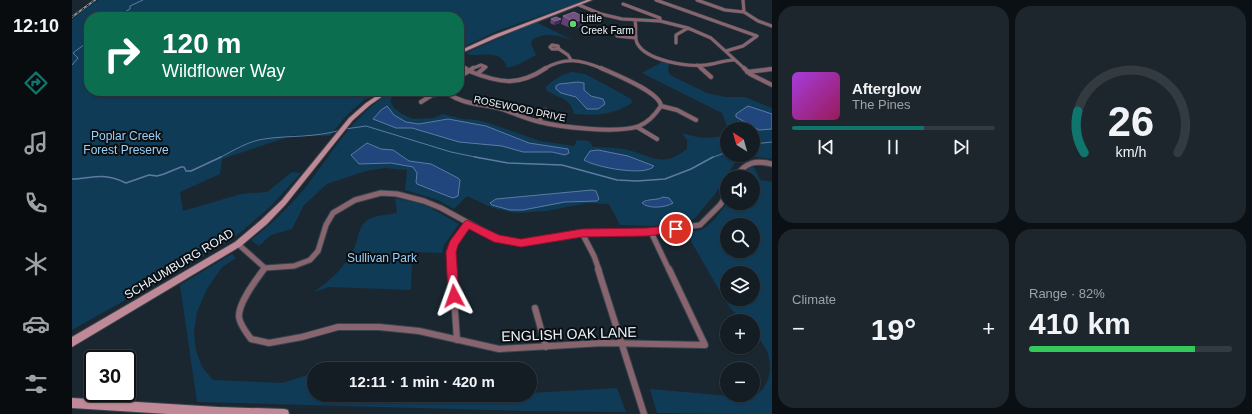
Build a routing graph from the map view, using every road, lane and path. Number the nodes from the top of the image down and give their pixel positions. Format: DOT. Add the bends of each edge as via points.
graph roads {
  1 [pos="590,0"];
  2 [pos="656,0"];
  3 [pos="697,0"];
  4 [pos="743,0"];
  5 [pos="623,4"];
  6 [pos="579,5"];
  7 [pos="744,12"];
  8 [pos="635,21"];
  9 [pos="660,21"];
  10 [pos="772,26"];
  11 [pos="688,28"];
  12 [pos="617,36"];
  13 [pos="636,38"];
  14 [pos="676,43"];
  15 [pos="559,49"];
  16 [pos="464,51"];
  17 [pos="726,51"];
  18 [pos="571,60"];
  19 [pos="734,60"];
  20 [pos="697,65"];
  21 [pos="464,68"];
  22 [pos="772,69"];
  23 [pos="469,71"];
  24 [pos="747,72"];
  25 [pos="464,74"];
  26 [pos="477,74"];
  27 [pos="711,77"];
  28 [pos="772,85"];
  29 [pos="380,96"];
  30 [pos="430,96"];
  31 [pos="451,96"];
  32 [pos="421,102"];
  33 [pos="662,106"];
  34 [pos="545,110"];
  35 [pos="696,120"];
  36 [pos="539,122"];
  37 [pos="637,127"];
  38 [pos="656,139"];
  39 [pos="772,164"];
  40 [pos="740,170"];
  41 [pos="720,205"];
  42 [pos="467,224"];
  43 [pos="651,232"];
  44 [pos="582,233"];
  45 [pos="238,244"];
  46 [pos="265,268"];
  47 [pos="535,308"];
  48 [pos="456,340"];
  49 [pos="72,342"];
  50 [pos="622,343"];
  51 [pos="546,347"];
  52 [pos="72,403"];
  53 [pos="218,413"];
  54 [pos="284,414"];
  55 [pos="644,414"];
  1 -- 6 [label="main road"];
  2 -- 17 [label="street" via="757,36 751,42"];
  3 -- 7 [label="street" via="725,10"];
  4 -- 7 [label="street"];
  5 -- 9 [label="street" via="660,18"];
  6 -- 8 [label="street" via="599,15"];
  6 -- 16 [label="main road"];
  7 -- 10 [label="street"];
  8 -- 9 [label="street"];
  8 -- 13 [label="street" via="638,30"];
  9 -- 11 [label="street"];
  11 -- 14 [label="street" via="676,35"];
  11 -- 17 [label="street" via="711,38"];
  12 -- 13 [label="street"];
  13 -- 20 [label="street" via="640,46 655,56 680,64"];
  15 -- 18 [label="street"];
  17 -- 19 [label="street"];
  18 -- 26 [label="street, ROSEWOOD DRIVE" via="555,62 536,75 518,82 500,82"];
  18 -- 33 [label="street, ROSEWOOD DRIVE" via="602,69 649,93 659,100"];
  19 -- 20 [label="street"];
  19 -- 24 [label="street"];
  20 -- 27 [label="street"];
  21 -- 23 [label="street, ROSEWOOD DRIVE"];
  22 -- 24 [label="street"];
  23 -- 25 [label="street"];
  23 -- 26 [label="street, ROSEWOOD DRIVE"];
  23 -- 26 [label="street" via="477,66 486,67"];
  24 -- 28 [label="street"];
  29 -- 45 [label="main road, SCHAUMBURG ROAD" via="351,119 284,202"];
  30 -- 32 [label="street"];
  31 -- 36 [label="street, ROSEWOOD DRIVE" via="457,101 473,106 502,110"];
  33 -- 35 [label="street" via="677,110"];
  33 -- 37 [label="street, ROSEWOOD DRIVE" via="657,114"];
  34 -- 36 [label="street"];
  36 -- 37 [label="street, ROSEWOOD DRIVE" via="621,130"];
  37 -- 38 [label="street"];
  39 -- 40 [label="street" via="752,163"];
  41 -- 43 [label="street" via="700,226"];
  42 -- 44 [label="street" via="498,239 521,243"];
  42 -- 46 [label="street" via="424,200 389,193 377,194 348,203 333,213 321,246 309,260 295,266"];
  42 -- 48 [label="street" via="453,244 451,252"];
  43 -- 44 [label="street"];
  43 -- 50 [label="street, ENGLISH OAK LANE" via="705,345"];
  44 -- 50 [label="street" via="594,256"];
  45 -- 46 [label="street"];
  45 -- 49 [label="main road, SCHAUMBURG ROAD"];
  46 -- 48 [label="street, ENGLISH OAK LANE" via="246,296 239,313 242,326 251,340 269,343 338,327 379,327 419,331"];
  47 -- 51 [label="street"];
  48 -- 51 [label="street, ENGLISH OAK LANE" via="500,350"];
  50 -- 51 [label="street, ENGLISH OAK LANE"];
  50 -- 55 [label="street"];
  52 -- 53 [label="main road"];
  53 -- 54 [label="main road"];
}
